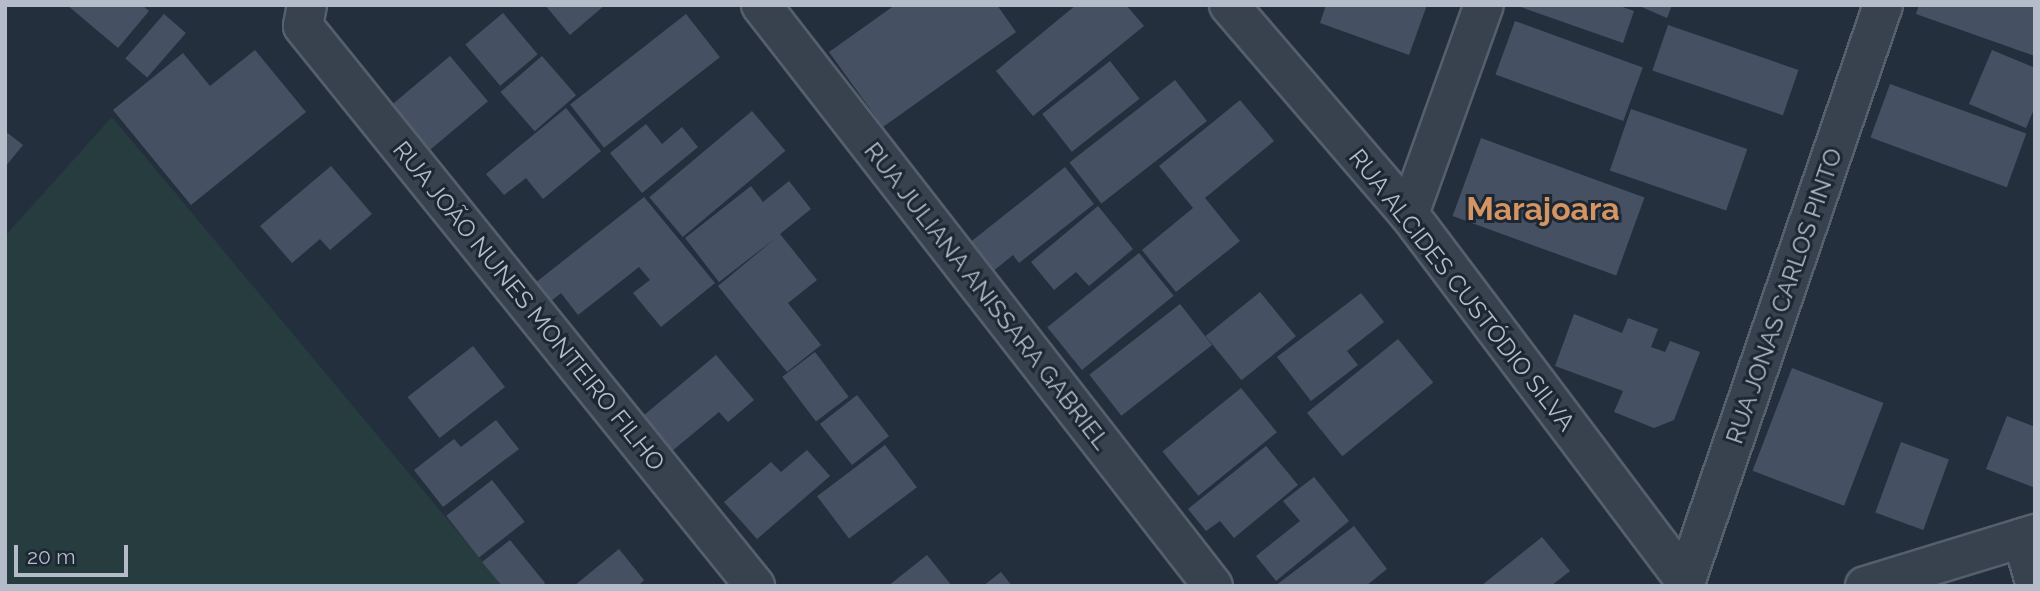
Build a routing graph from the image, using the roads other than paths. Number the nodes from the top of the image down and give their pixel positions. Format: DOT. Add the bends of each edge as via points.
graph roads {
  1 [pos="761,5"];
  2 [pos="1229,5"];
  3 [pos="1484,5"];
  4 [pos="1883,5"];
  5 [pos="305,16"];
  6 [pos="1409,214"];
  7 [pos="2029,536"];
  8 [pos="2035,582"];
  9 [pos="1685,584"];
  10 [pos="755,586"];
  11 [pos="1213,586"];
  12 [pos="1865,586"];
  1 -- 11 [label="street, RUA JULIANA ANISSARA GABRIEL"];
  2 -- 6 [label="street, RUA ALCIDES CUSTÓDIO SILVA"];
  3 -- 6 [label="street"];
  4 -- 9 [label="street, RUA JONAS CARLOS PINTO"];
  5 -- 10 [label="street, RUA JOÃO NUNES MONTEIRO FILHO"];
  6 -- 9 [label="street, RUA ALCIDES CUSTÓDIO SILVA"];
  7 -- 8 [label="street"];
  7 -- 12 [label="street"];
}
